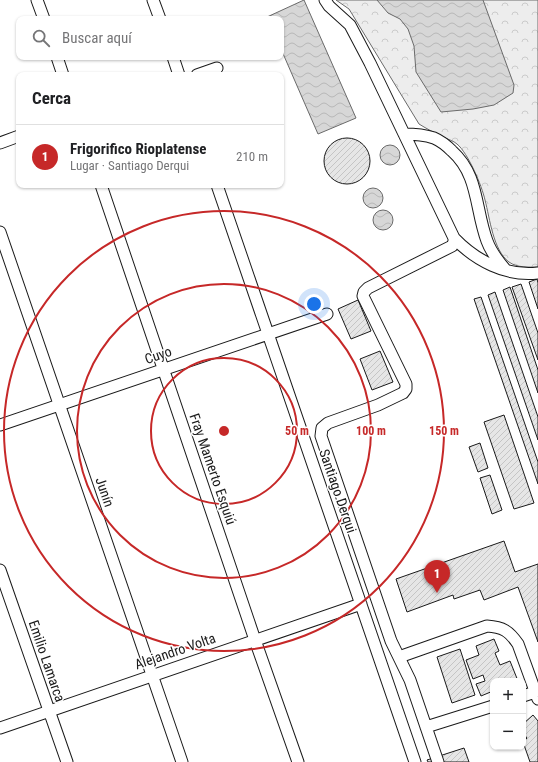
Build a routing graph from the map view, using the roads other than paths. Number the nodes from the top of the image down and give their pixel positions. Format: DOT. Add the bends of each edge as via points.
graph roads {
  1 [pos="37,0"];
  2 [pos="153,0"];
  3 [pos="325,0"];
  4 [pos="43,16"];
  5 [pos="159,16"];
  6 [pos="58,60"];
  7 [pos="174,60"];
  8 [pos="217,68"];
  9 [pos="62,72"];
  10 [pos="178,72"];
  11 [pos="206,72"];
  12 [pos="404,134"];
  13 [pos="16,137"];
  14 [pos="0,143"];
  15 [pos="102,188"];
  16 [pos="218,188"];
  17 [pos="0,232"];
  18 [pos="454,238"];
  19 [pos="507,271"];
  20 [pos="538,273"];
  21 [pos="326,314"];
  22 [pos="268,334"];
  23 [pos="164,369"];
  24 [pos="59,405"];
  25 [pos="0,426"];
  26 [pos="0,570"];
  27 [pos="361,604"];
  28 [pos="255,640"];
  29 [pos="400,657"];
  30 [pos="152,675"];
  31 [pos="526,696"];
  32 [pos="537,696"];
  33 [pos="490,707"];
  34 [pos="48,711"];
  35 [pos="426,727"];
  36 [pos="0,728"];
  37 [pos="67,762"];
  38 [pos="182,762"];
  39 [pos="298,762"];
  40 [pos="415,762"];
  41 [pos="438,762"];
  1 -- 4 [label="street"];
  2 -- 5 [label="street"];
  3 -- 12 [label="street" via="350,25"];
  6 -- 9 [label="street"];
  7 -- 10 [label="street"];
  8 -- 11 [label="street"];
  12 -- 18 [label="street"];
  12 -- 19 [label="street" via="436,138 460,158 475,191 487,242"];
  13 -- 14 [label="street"];
  15 -- 23 [label="street, Fray Mamerto Esquiú"];
  16 -- 22 [label="street, Santiago Derqui"];
  17 -- 24 [label="street, Junín"];
  18 -- 19 [label="street" via="481,260"];
  18 -- 29 [label="street" via="452,246 364,292 363,296 406,384 406,389 378,405 328,423 322,428 321,436 391,640"];
  19 -- 20 [label="street"];
  21 -- 22 [label="street, Cuyo"];
  22 -- 23 [label="street, Cuyo"];
  22 -- 27 [label="street, Santiago Derqui"];
  23 -- 24 [label="street, Cuyo"];
  23 -- 28 [label="street, Fray Mamerto Esquiú"];
  24 -- 25 [label="street, Cuyo"];
  24 -- 30 [label="street, Junín"];
  26 -- 34 [label="street, Emilio Lamarca"];
  27 -- 28 [label="street, Alejandro Volta"];
  27 -- 40 [label="street, Santiago Derqui"];
  28 -- 30 [label="street, Alejandro Volta"];
  28 -- 39 [label="street, Fray Mamerto Esquiú"];
  29 -- 32 [label="street" via="487,626 498,626 518,644"];
  29 -- 35 [label="street"];
  30 -- 34 [label="street, Alejandro Volta"];
  30 -- 38 [label="street, Junín"];
  31 -- 32 [label="street"];
  33 -- 35 [label="street"];
  34 -- 36 [label="street, Alejandro Volta"];
  34 -- 37 [label="street, Emilio Lamarca"];
  35 -- 41 [label="street"];
}
